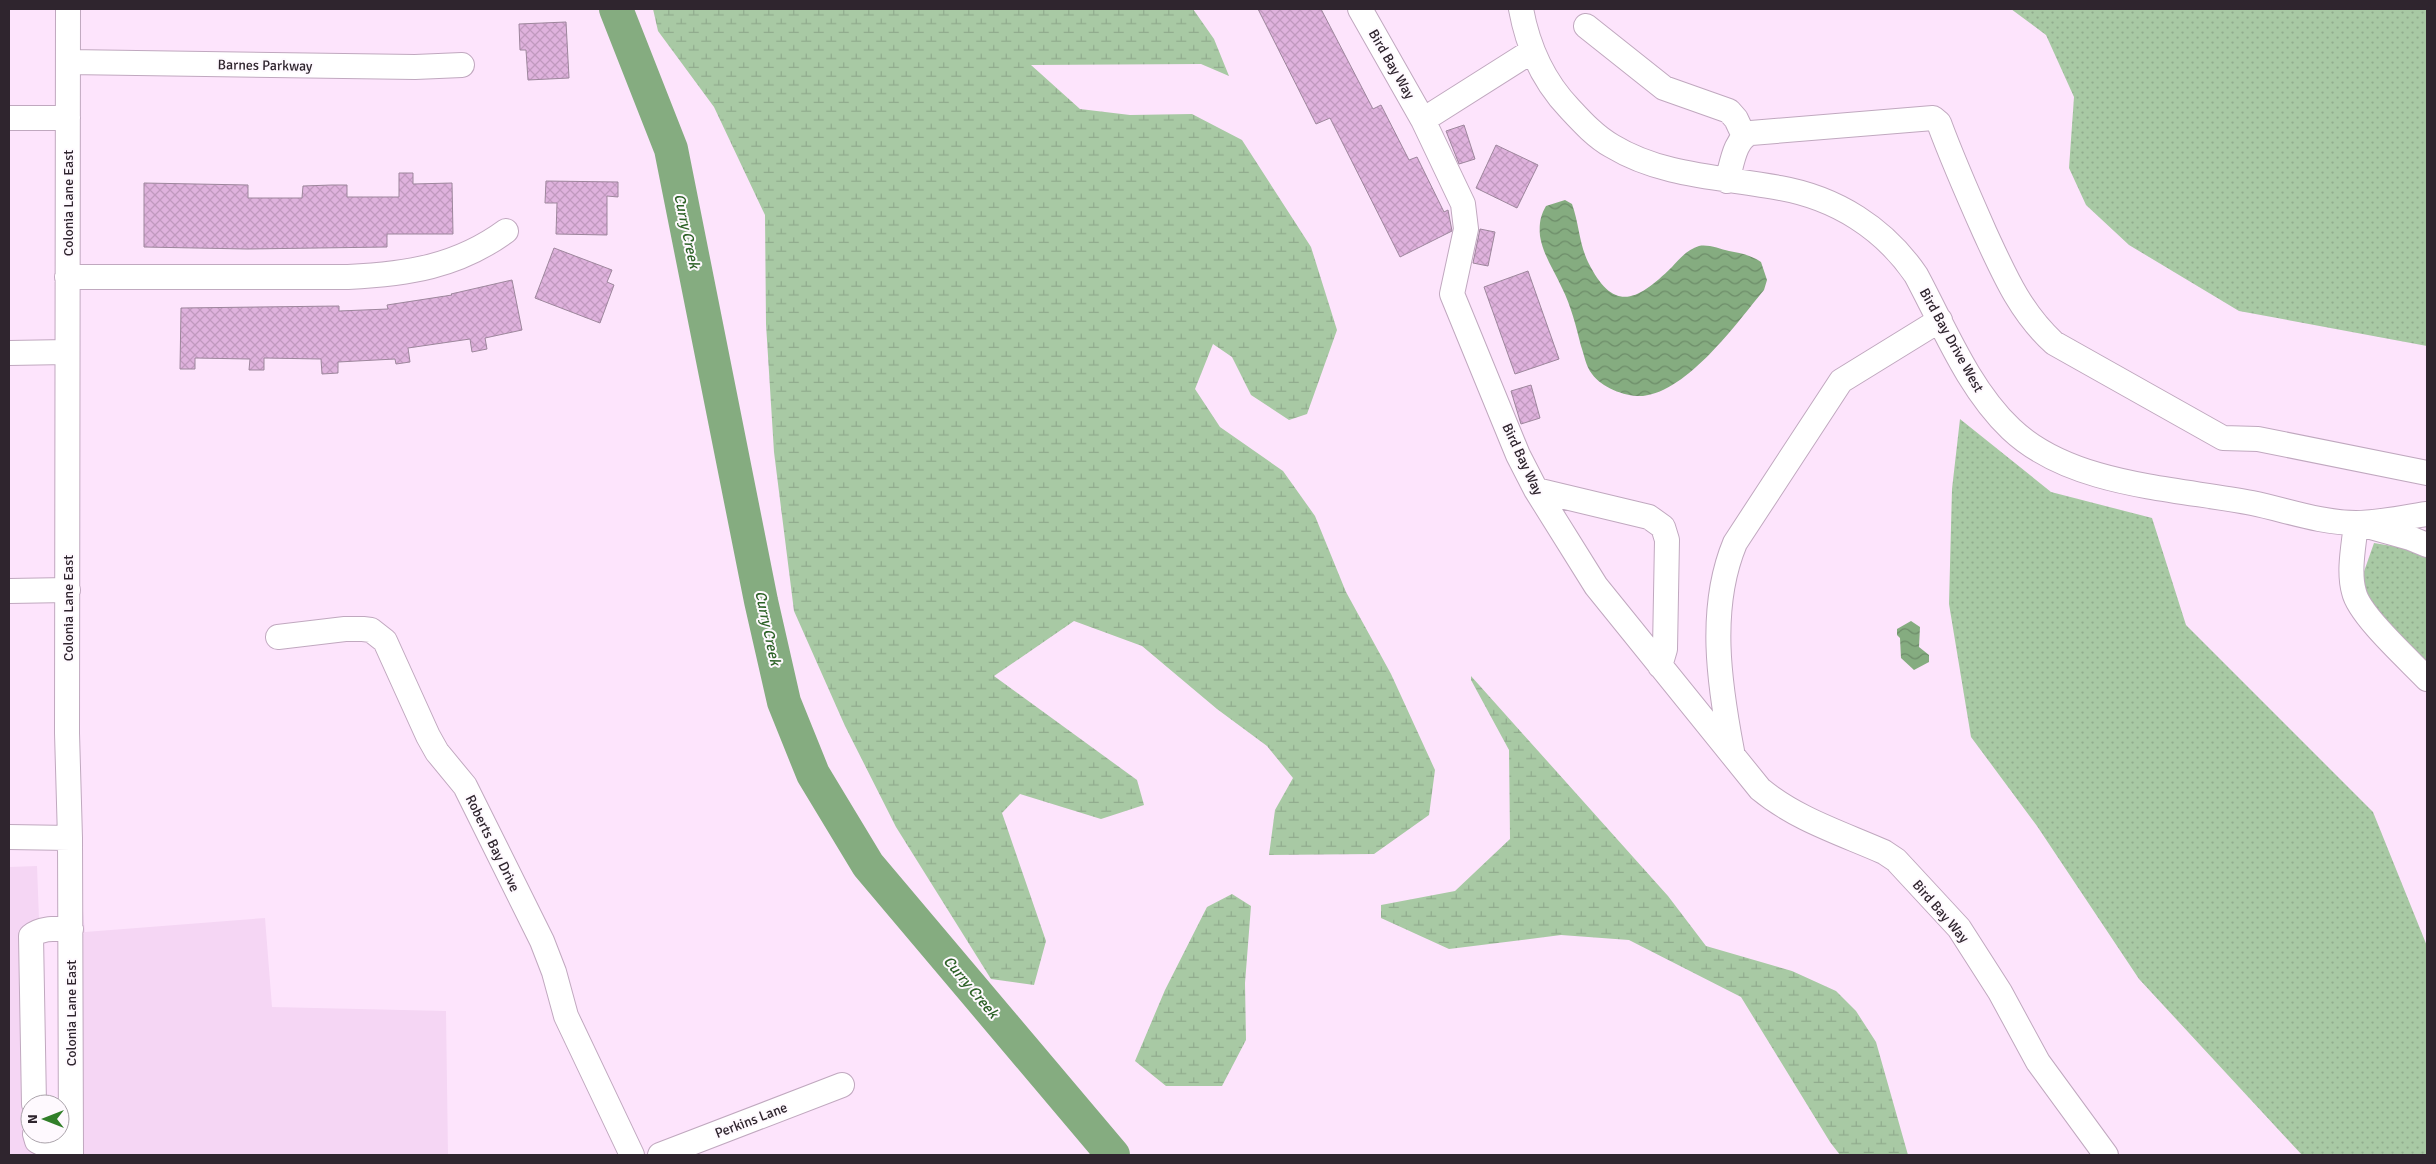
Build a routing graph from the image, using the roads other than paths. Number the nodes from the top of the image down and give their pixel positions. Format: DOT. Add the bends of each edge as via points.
graph roads {
  1 [pos="68,9"];
  2 [pos="74,9"];
  3 [pos="1360,9"];
  4 [pos="1521,9"];
  5 [pos="1586,26"];
  6 [pos="1532,51"];
  7 [pos="69,62"];
  8 [pos="462,65"];
  9 [pos="9,118"];
  10 [pos="68,118"];
  11 [pos="1423,120"];
  12 [pos="1744,136"];
  13 [pos="1727,181"];
  14 [pos="506,231"];
  15 [pos="67,277"];
  16 [pos="1940,320"];
  17 [pos="67,352"];
  18 [pos="9,353"];
  19 [pos="2427,473"];
  20 [pos="1536,490"];
  21 [pos="2427,514"];
  22 [pos="2356,523"];
  23 [pos="2427,545"];
  24 [pos="9,590"];
  25 [pos="68,590"];
  26 [pos="278,637"];
  27 [pos="1660,666"];
  28 [pos="2427,679"];
  29 [pos="1733,755"];
  30 [pos="9,837"];
  31 [pos="70,838"];
  32 [pos="71,929"];
  33 [pos="33,1046"];
  34 [pos="71,1046"];
  35 [pos="842,1085"];
  36 [pos="34,1094"];
  37 [pos="42,1144"];
  38 [pos="71,1151"];
  39 [pos="632,1155"];
  40 [pos="660,1155"];
  41 [pos="2106,1155"];
  1 -- 7 [label="street, Colonia Lane East"];
  2 -- 7 [label="street, Colonia Lane East"];
  3 -- 11 [label="street, Bird Bay Way"];
  4 -- 6 [label="street, Bird Bay Drive West"];
  5 -- 12 [label="street" via="1664,88 1729,111"];
  6 -- 11 [label="street"];
  6 -- 13 [label="street, Bird Bay Drive West" via="1554,90 1583,123 1612,146 1670,170"];
  7 -- 8 [label="street, Barnes Parkway"];
  7 -- 10 [label="street, Colonia Lane East"];
  9 -- 10 [label="street"];
  10 -- 15 [label="street, Colonia Lane East"];
  11 -- 20 [label="street, Bird Bay Way" via="1465,211 1466,229 1452,294 1518,455"];
  12 -- 13 [label="street" via="1739,142"];
  12 -- 19 [label="street" via="1933,118 1939,123 1957,172 2013,293 2032,323 2054,343 2223,438 2258,439"];
  13 -- 16 [label="street, Bird Bay Drive West" via="1801,192 1860,219 1908,262"];
  14 -- 15 [label="street" via="465,256 423,269 383,275"];
  15 -- 17 [label="street, Colonia Lane East"];
  16 -- 22 [label="street, Bird Bay Drive West" via="1965,367 1993,409 2028,442 2072,468 2306,516"];
  16 -- 29 [label="street, Bird Bay Way" via="1841,381 1735,543 1723,583 1718,656"];
  17 -- 18 [label="street"];
  17 -- 25 [label="street, Colonia Lane East"];
  20 -- 27 [label="street, Bird Bay Way" via="1596,586"];
  20 -- 27 [label="street" via="1649,517 1663,527 1667,540 1665,649"];
  21 -- 22 [label="street, Bird Bay Drive West"];
  22 -- 23 [label="street"];
  22 -- 28 [label="street" via="2352,577 2358,603"];
  24 -- 25 [label="street"];
  25 -- 31 [label="street, Colonia Lane East"];
  26 -- 39 [label="street, Roberts Bay Drive" via="363,629 371,630 385,641 428,736 464,786 542,940 566,1016"];
  27 -- 29 [label="street, Bird Bay Way"];
  29 -- 41 [label="street, Bird Bay Way" via="1760,789 1777,803 1896,860 1958,928 2000,992 2038,1062"];
  30 -- 31 [label="street"];
  31 -- 32 [label="street, Colonia Lane East"];
  32 -- 33 [label="street" via="46,929 31,936"];
  32 -- 34 [label="street, Colonia Lane East"];
  33 -- 34 [label="street"];
  33 -- 36 [label="street"];
  34 -- 38 [label="street, Colonia Lane East"];
  35 -- 40 [label="street, Perkins Lane"];
  37 -- 38 [label="street"];
}
